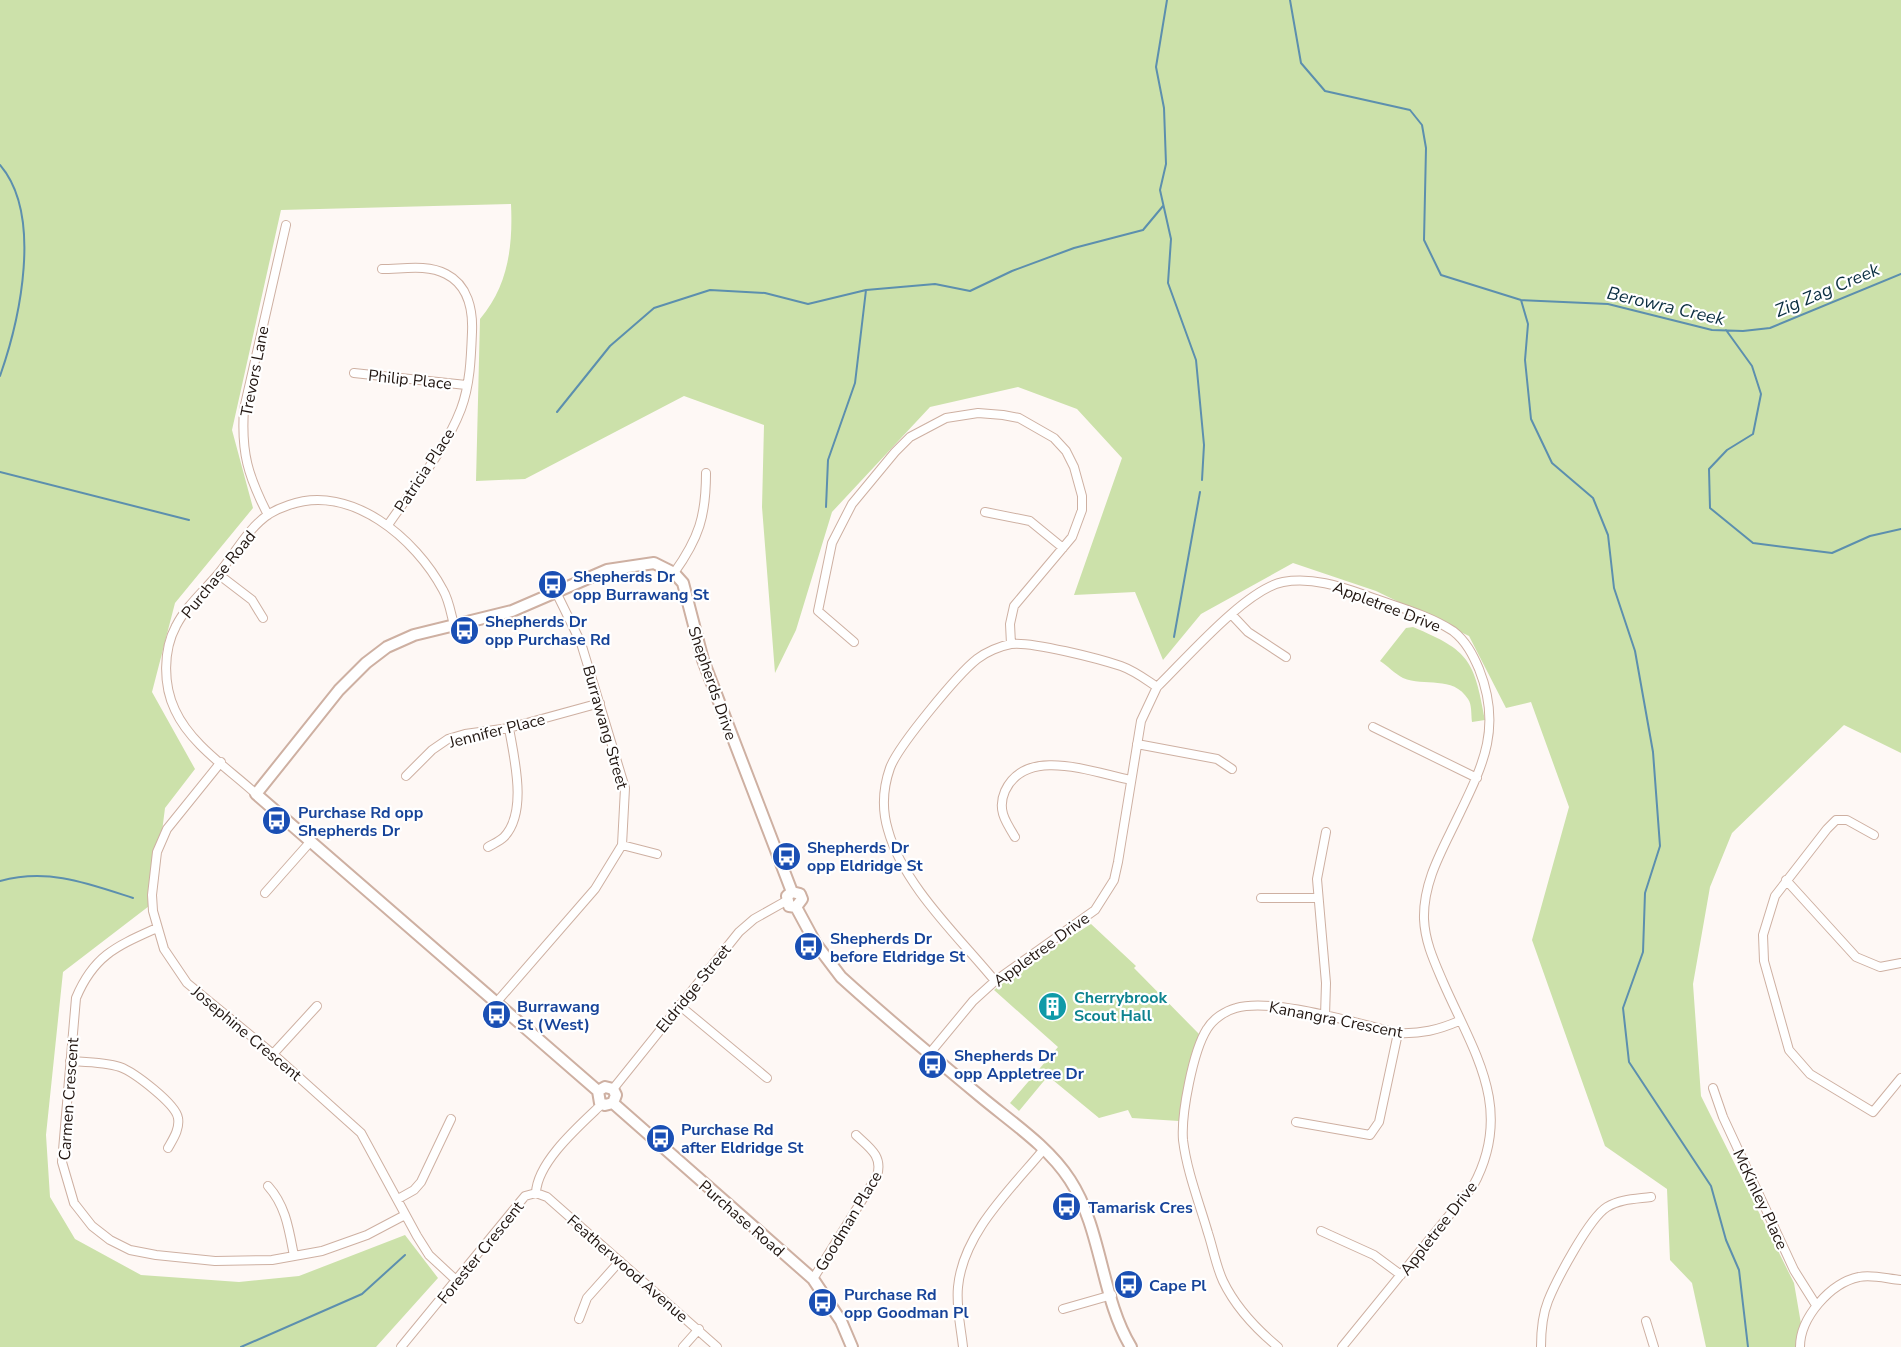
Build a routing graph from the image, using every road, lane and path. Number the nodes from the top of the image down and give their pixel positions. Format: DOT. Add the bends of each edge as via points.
graph roads {
  1 [pos="286,225"];
  2 [pos="382,269"];
  3 [pos="354,373"];
  4 [pos="466,385"];
  5 [pos="706,474"];
  6 [pos="986,512"];
  7 [pos="268,514"];
  8 [pos="387,525"];
  9 [pos="1063,548"];
  10 [pos="674,573"];
  11 [pos="219,574"];
  12 [pos="556,592"];
  13 [pos="1232,615"];
  14 [pos="263,618"];
  15 [pos="454,625"];
  16 [pos="854,642"];
  17 [pos="1011,644"];
  18 [pos="1286,657"];
  19 [pos="1157,687"];
  20 [pos="600,703"];
  21 [pos="1373,727"];
  22 [pos="509,728"];
  23 [pos="1137,744"];
  24 [pos="221,762"];
  25 [pos="1233,768"];
  26 [pos="406,776"];
  27 [pos="1477,778"];
  28 [pos="1131,780"];
  29 [pos="256,794"];
  30 [pos="1326,832"];
  31 [pos="1874,835"];
  32 [pos="1015,837"];
  33 [pos="311,841"];
  34 [pos="622,845"];
  35 [pos="488,848"];
  36 [pos="657,854"];
  37 [pos="1786,880"];
  38 [pos="265,893"];
  39 [pos="789,896"];
  40 [pos="1261,898"];
  41 [pos="1317,898"];
  42 [pos="157,928"];
  43 [pos="1901,963"];
  44 [pos="995,981"];
  45 [pos="495,1004"];
  46 [pos="679,1005"];
  47 [pos="317,1006"];
  48 [pos="1324,1016"];
  49 [pos="1459,1021"];
  50 [pos="1398,1033"];
  51 [pos="273,1053"];
  52 [pos="930,1053"];
  53 [pos="70,1061"];
  54 [pos="767,1078"];
  55 [pos="1901,1078"];
  56 [pos="1713,1088"];
  57 [pos="613,1089"];
  58 [pos="598,1091"];
  59 [pos="608,1104"];
  60 [pos="451,1119"];
  61 [pos="1296,1122"];
  62 [pos="856,1135"];
  63 [pos="168,1148"];
  64 [pos="1044,1149"];
  65 [pos="268,1186"];
  66 [pos="536,1193"];
  67 [pos="1652,1197"];
  68 [pos="398,1199"];
  69 [pos="405,1215"];
  70 [pos="1321,1230"];
  71 [pos="294,1256"];
  72 [pos="620,1261"];
  73 [pos="1401,1275"];
  74 [pos="813,1279"];
  75 [pos="1901,1280"];
  76 [pos="457,1281"];
  77 [pos="1112,1295"];
  78 [pos="1816,1305"];
  79 [pos="1063,1309"];
  80 [pos="579,1319"];
  81 [pos="1646,1322"];
  82 [pos="699,1329"];
  83 [pos="401,1347"];
  84 [pos="683,1347"];
  85 [pos="717,1347"];
  86 [pos="852,1347"];
  87 [pos="963,1347"];
  88 [pos="1131,1347"];
  89 [pos="1278,1347"];
  90 [pos="1342,1347"];
  91 [pos="1540,1347"];
  92 [pos="1654,1347"];
  93 [pos="1800,1347"];
  1 -- 7 [label="street, Trevors Lane" via="244,409 242,438 246,468"];
  2 -- 4 [label="street, Patricia Place" via="432,269 460,284 473,319"];
  3 -- 4 [label="street, Philip Place"];
  4 -- 8 [label="street, Patricia Place" via="461,409 443,445"];
  5 -- 10 [label="street" via="706,499 698,534"];
  6 -- 9 [label="street" via="1030,521"];
  7 -- 8 [label="street, Purchase Road" via="289,505 323,500 368,513"];
  7 -- 11 [label="street, Purchase Road"];
  8 -- 15 [label="street, Purchase Road" via="425,562 444,592"];
  9 -- 16 [label="street" via="1083,510 1080,481 1066,451 1041,428 1019,418 990,413 946,418 910,437 852,504 832,543 818,611"];
  9 -- 17 [label="street" via="1014,606"];
  10 -- 12 [label="main road" via="654,563 625,565"];
  10 -- 39 [label="main road, Shepherds Drive" via="685,589 703,660"];
  11 -- 14 [label="street" via="252,600"];
  11 -- 24 [label="street, Purchase Road" via="176,627 168,649 167,684 184,726"];
  12 -- 15 [label="main road" via="512,611"];
  12 -- 20 [label="street, Burrawang Street" via="581,643"];
  13 -- 18 [label="street" via="1248,632"];
  13 -- 19 [label="street, Appletree Drive"];
  13 -- 27 [label="street, Appletree Drive" via="1280,582 1311,580 1339,586 1452,631 1466,643 1488,691 1490,736"];
  15 -- 29 [label="main road" via="405,639 372,658 339,690"];
  17 -- 19 [label="street" via="1121,666"];
  17 -- 44 [label="street" via="980,657 957,679 899,750 884,799 888,830 908,874"];
  19 -- 23 [label="street, Appletree Drive" via="1146,705"];
  20 -- 22 [label="street, Jennifer Place"];
  20 -- 34 [label="street, Burrawang Street" via="625,788"];
  21 -- 27 [label="street"];
  22 -- 26 [label="street, Jennifer Place" via="448,739"];
  22 -- 35 [label="street" via="518,778 517,801 513,823 504,837"];
  23 -- 25 [label="street" via="1217,759"];
  23 -- 28 [label="street, Appletree Drive"];
  24 -- 29 [label="street, Purchase Road"];
  24 -- 42 [label="street, Josephine Crescent" via="167,829 157,852 152,894"];
  27 -- 49 [label="street, Appletree Drive" via="1438,857 1425,900 1429,947"];
  28 -- 32 [label="street" via="1036,764 1009,783 1001,800 1002,818"];
  28 -- 44 [label="street, Appletree Drive" via="1118,862 1106,897 1089,914"];
  29 -- 33 [label="main road, Purchase Road"];
  30 -- 41 [label="street" via="1319,858"];
  31 -- 37 [label="street" via="1847,820 1836,820"];
  33 -- 38 [label="street"];
  33 -- 45 [label="main road, Purchase Road"];
  34 -- 36 [label="street"];
  34 -- 45 [label="street, Burrawang Street" via="595,889"];
  37 -- 43 [label="street" via="1856,957 1881,967"];
  37 -- 55 [label="street" via="1774,896 1763,935 1764,961 1789,1050 1810,1074 1873,1112"];
  39 -- 46 [label="street, Eldridge Street" via="739,932"];
  39 -- 52 [label="main road, Shepherds Drive" via="800,894 802,899 796,907 816,944 841,977"];
  40 -- 41 [label="street"];
  41 -- 48 [label="street" via="1326,983"];
  42 -- 51 [label="street, Josephine Crescent" via="164,949 187,983"];
  42 -- 53 [label="street, Carmen Crescent" via="116,946 85,976 76,998"];
  44 -- 52 [label="street, Appletree Drive"];
  45 -- 58 [label="main road, Purchase Road"];
  46 -- 54 [label="street"];
  46 -- 57 [label="street, Eldridge Street"];
  47 -- 51 [label="street"];
  48 -- 50 [label="street, Kanangra Crescent"];
  48 -- 89 [label="street, Kanangra Crescent" via="1251,1004 1219,1017 1200,1042 1185,1112 1186,1160 1222,1279 1238,1306"];
  49 -- 50 [label="street, Kanangra Crescent" via="1417,1034"];
  49 -- 73 [label="street, Appletree Drive" via="1490,1096 1492,1117 1487,1157 1473,1186"];
  50 -- 61 [label="street" via="1379,1122 1370,1136"];
  51 -- 68 [label="street, Josephine Crescent" via="361,1133"];
  52 -- 64 [label="main road"];
  53 -- 63 [label="street" via="108,1064 131,1072 174,1107 177,1128"];
  53 -- 71 [label="street, Carmen Crescent" via="62,1162 74,1203 92,1226 130,1250 156,1255 241,1262"];
  56 -- 78 [label="street, McKinley Place" via="1794,1270"];
  57 -- 58 [label="main road" via="605,1087"];
  57 -- 59 [label="main road" via="616,1098"];
  58 -- 59 [label="main road" via="598,1100"];
  59 -- 66 [label="street, Forester Crescent" via="550,1159 538,1177"];
  59 -- 74 [label="main road, Purchase Road"];
  60 -- 68 [label="street" via="421,1182"];
  62 -- 74 [label="street, Goodman Place" via="877,1154 881,1165"];
  64 -- 77 [label="main road" via="1070,1179 1082,1202"];
  64 -- 87 [label="street" via="987,1218 963,1263 958,1288"];
  65 -- 71 [label="street" via="285,1213"];
  66 -- 72 [label="street, Featherwood Avenue" via="547,1197"];
  66 -- 76 [label="street, Forester Crescent" via="525,1196"];
  67 -- 91 [label="street" via="1620,1201 1592,1220 1548,1301"];
  68 -- 69 [label="street, Josephine Crescent"];
  69 -- 71 [label="street, Carmen Crescent" via="367,1235"];
  69 -- 76 [label="street, Josephine Crescent" via="429,1255"];
  70 -- 73 [label="street" via="1374,1255"];
  72 -- 80 [label="street" via="588,1298"];
  72 -- 82 [label="street, Featherwood Avenue"];
  73 -- 90 [label="street, Appletree Drive"];
  74 -- 86 [label="main road, Purchase Road" via="841,1321"];
  75 -- 78 [label="street" via="1860,1276"];
  76 -- 83 [label="street, Forester Crescent"];
  77 -- 79 [label="street"];
  77 -- 88 [label="main road"];
  78 -- 93 [label="street" via="1805,1320"];
  81 -- 92 [label="street"];
  82 -- 84 [label="street"];
  82 -- 85 [label="street, Featherwood Avenue"];
}
